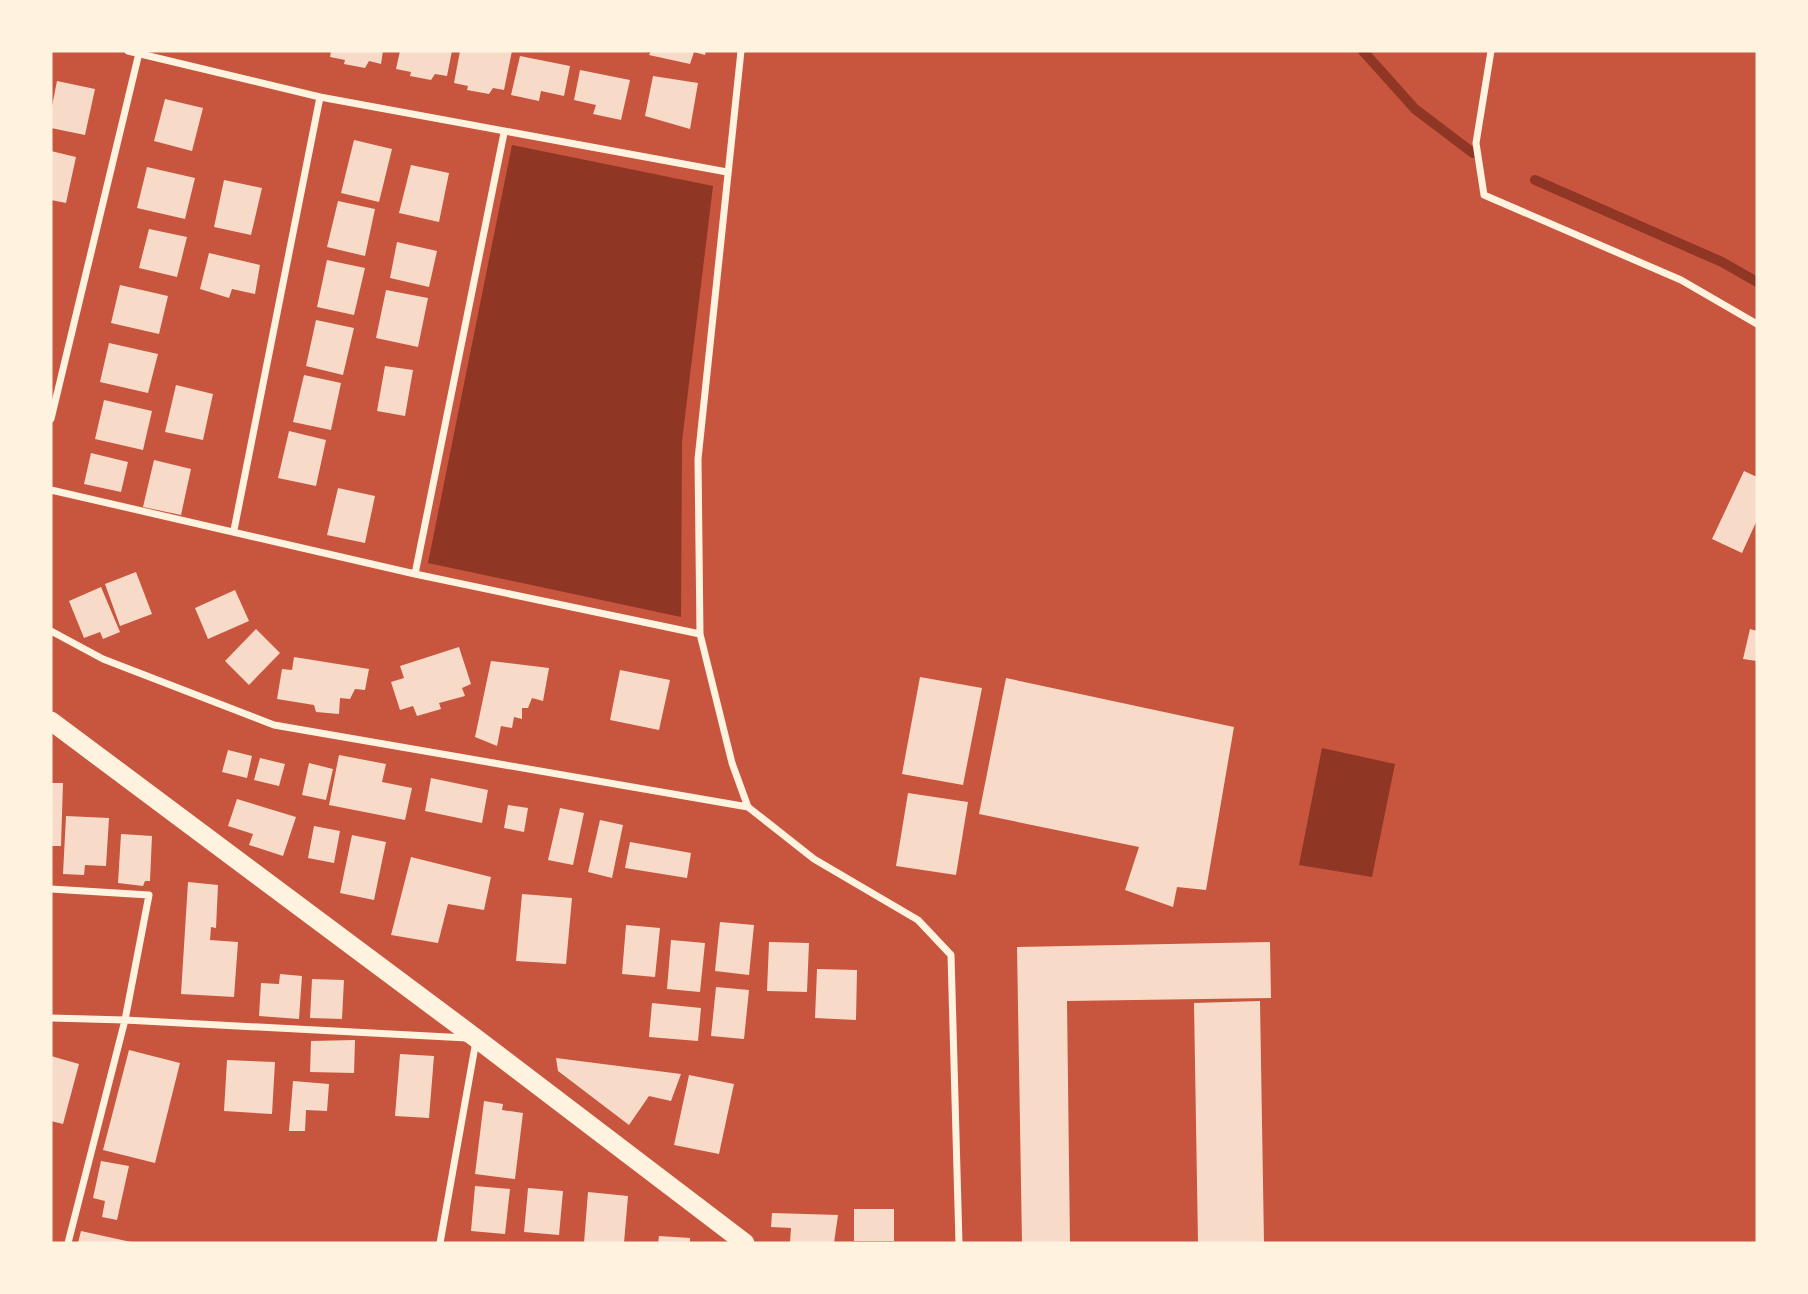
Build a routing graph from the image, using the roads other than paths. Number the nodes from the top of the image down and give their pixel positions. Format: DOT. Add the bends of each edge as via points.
graph roads {
  1 [pos="128,51"];
  2 [pos="741,51"];
  3 [pos="1491,51"];
  4 [pos="139,53"];
  5 [pos="320,97"];
  6 [pos="505,133"];
  7 [pos="727,172"];
  8 [pos="1757,324"];
  9 [pos="51,419"];
  10 [pos="51,490"];
  11 [pos="234,530"];
  12 [pos="415,574"];
  13 [pos="51,631"];
  14 [pos="700,634"];
  15 [pos="51,721"];
  16 [pos="748,807"];
  17 [pos="51,889"];
  18 [pos="51,1018"];
  19 [pos="125,1020"];
  20 [pos="477,1039"];
  21 [pos="68,1243"];
  22 [pos="440,1243"];
  23 [pos="745,1243"];
  24 [pos="959,1243"];
  1 -- 4 [label="street"];
  2 -- 7 [label="street"];
  3 -- 8 [label="street" via="1476,143 1483,195 1681,280"];
  4 -- 5 [label="street"];
  4 -- 9 [label="street"];
  5 -- 6 [label="street"];
  5 -- 11 [label="street"];
  6 -- 7 [label="street"];
  6 -- 12 [label="street"];
  7 -- 14 [label="street" via="698,458"];
  10 -- 11 [label="street"];
  11 -- 12 [label="street"];
  12 -- 14 [label="street"];
  13 -- 16 [label="street" via="103,659 274,725"];
  14 -- 16 [label="street" via="732,763"];
  15 -- 20 [label="highway"];
  16 -- 24 [label="street" via="814,859 918,920 951,956"];
  17 -- 19 [label="street" via="149,895"];
  18 -- 19 [label="street"];
  19 -- 20 [label="street"];
  19 -- 21 [label="street"];
  20 -- 22 [label="street"];
  20 -- 23 [label="highway"];
}
